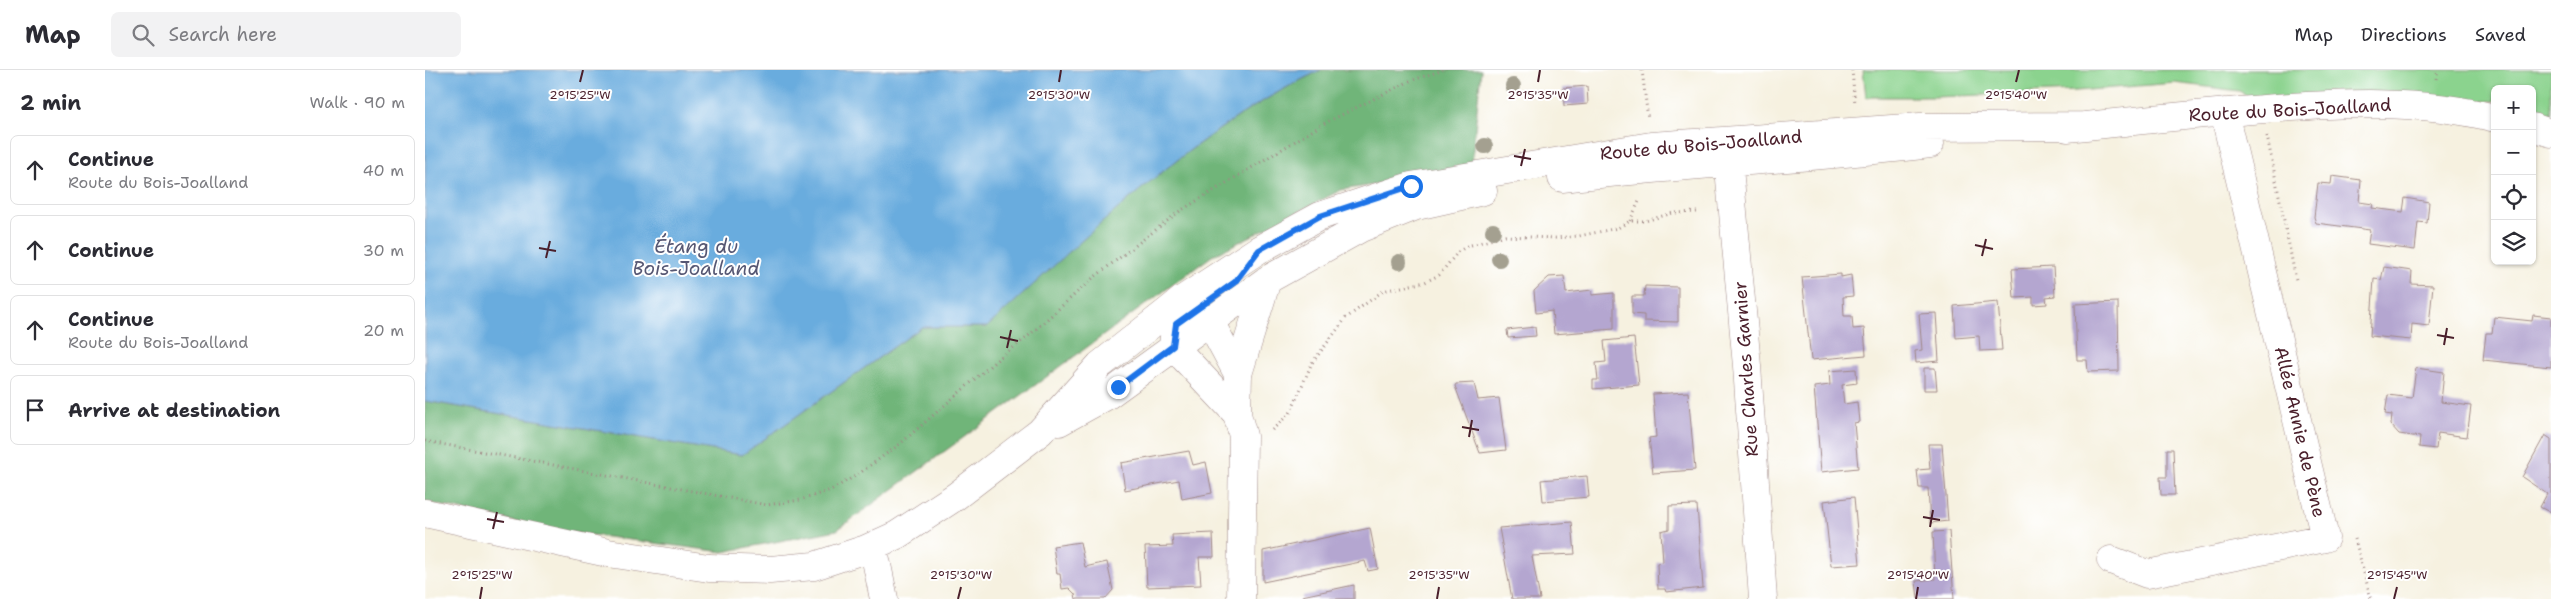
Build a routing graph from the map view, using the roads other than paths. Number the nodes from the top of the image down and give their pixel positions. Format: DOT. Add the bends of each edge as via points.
graph roads {
  1 [pos="2224,112"];
  2 [pos="2491,117"];
  3 [pos="2085,126"];
  4 [pos="2536,128"];
  5 [pos="2551,133"];
  6 [pos="1728,151"];
  7 [pos="1267,280"];
  8 [pos="1195,311"];
  9 [pos="1173,346"];
  10 [pos="1238,374"];
  11 [pos="1237,414"];
  12 [pos="1040,432"];
  13 [pos="425,514"];
  14 [pos="866,549"];
  15 [pos="2111,560"];
  16 [pos="883,599"];
  17 [pos="1241,599"];
  18 [pos="1763,599"];
  1 -- 2 [label="street, Route du Bois-Joalland" via="2372,103 2431,105"];
  1 -- 3 [label="street, Route du Bois-Joalland"];
  1 -- 15 [label="street, Allée Annie de Pène" via="2325,538 2147,574"];
  3 -- 6 [label="street, Route du Bois-Joalland" via="1859,152"];
  3 -- 6 [label="street, Route du Bois-Joalland" via="1921,128 1833,133 1799,143"];
  4 -- 5 [label="street"];
  6 -- 7 [label="street, Route du Bois-Joalland" via="1653,168 1528,182 1416,206 1361,228"];
  6 -- 8 [label="street, Route du Bois-Joalland" via="1651,146 1411,186 1320,216 1259,250 1235,282"];
  6 -- 18 [label="street, Rue Charles Garnier"];
  7 -- 8 [label="street, Route du Bois-Joalland"];
  7 -- 10 [label="street"];
  8 -- 9 [label="street" via="1176,324"];
  8 -- 10 [label="street"];
  8 -- 12 [label="street, Route du Bois-Joalland" via="1100,365"];
  9 -- 11 [label="street"];
  9 -- 12 [label="street, Route du Bois-Joalland" via="1107,395"];
  10 -- 11 [label="street"];
  11 -- 17 [label="street" via="1243,436"];
  12 -- 14 [label="street, Route du Bois-Joalland" via="955,497 897,535"];
  13 -- 14 [label="street, Route du Bois-Joalland" via="609,554 709,568 770,570 814,566"];
  14 -- 16 [label="street" via="876,560"];
}
